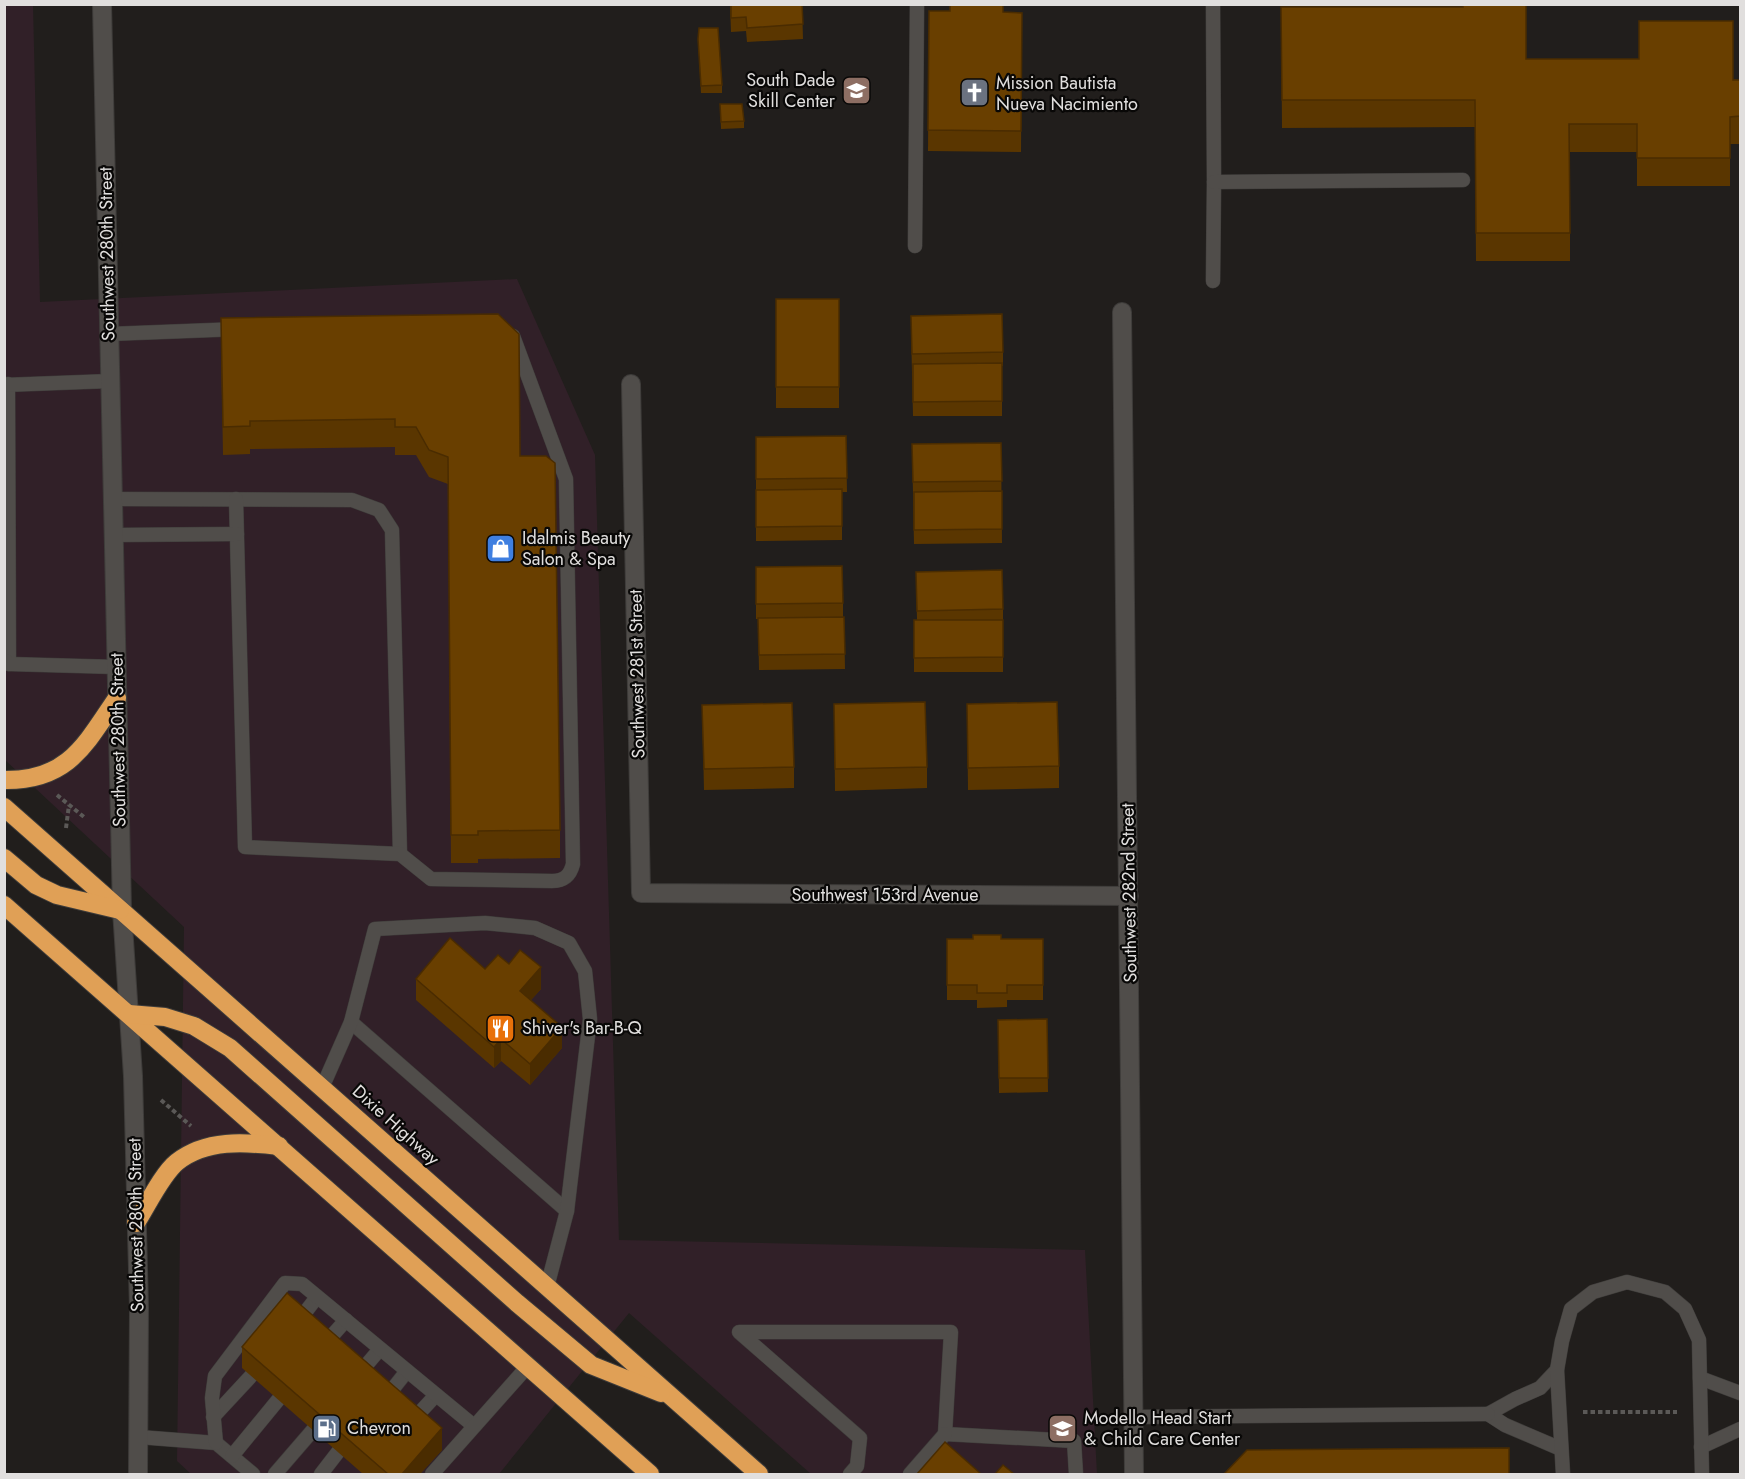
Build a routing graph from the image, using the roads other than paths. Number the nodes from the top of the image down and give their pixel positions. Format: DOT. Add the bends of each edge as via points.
graph roads {
  1 [pos="102,4"];
  2 [pos="917,4"];
  3 [pos="1213,4"];
  4 [pos="1463,180"];
  5 [pos="1214,182"];
  6 [pos="915,246"];
  7 [pos="1213,281"];
  8 [pos="1122,312"];
  9 [pos="501,326"];
  10 [pos="252,329"];
  11 [pos="109,334"];
  12 [pos="110,381"];
  13 [pos="631,384"];
  14 [pos="6,385"];
  15 [pos="112,499"];
  16 [pos="236,499"];
  17 [pos="237,534"];
  18 [pos="113,536"];
  19 [pos="7,662"];
  20 [pos="116,666"];
  21 [pos="117,698"];
  22 [pos="4,780"];
  23 [pos="4,807"];
  24 [pos="400,854"];
  25 [pos="4,858"];
  26 [pos="641,893"];
  27 [pos="1129,896"];
  28 [pos="4,905"];
  29 [pos="122,910"];
  30 [pos="129,1014"];
  31 [pos="351,1022"];
  32 [pos="322,1088"];
  33 [pos="279,1146"];
  34 [pos="567,1211"];
  35 [pos="136,1223"];
  36 [pos="547,1287"];
  37 [pos="317,1297"];
  38 [pos="346,1320"];
  39 [pos="297,1323"];
  40 [pos="323,1346"];
  41 [pos="380,1349"];
  42 [pos="528,1366"];
  43 [pos="1557,1370"];
  44 [pos="407,1371"];
  45 [pos="251,1376"];
  46 [pos="357,1376"];
  47 [pos="1700,1378"];
  48 [pos="1740,1393"];
  49 [pos="436,1395"];
  50 [pos="672,1398"];
  51 [pos="278,1400"];
  52 [pos="384,1400"];
  53 [pos="1488,1414"];
  54 [pos="213,1417"];
  55 [pos="1134,1417"];
  56 [pos="410,1423"];
  57 [pos="474,1426"];
  58 [pos="1740,1429"];
  59 [pos="313,1430"];
  60 [pos="945,1434"];
  61 [pos="139,1437"];
  62 [pos="216,1443"];
  63 [pos="1701,1447"];
  64 [pos="1561,1449"];
  65 [pos="338,1452"];
  66 [pos="232,1456"];
  67 [pos="857,1472"];
  68 [pos="138,1474"];
  69 [pos="253,1474"];
  70 [pos="275,1474"];
  71 [pos="321,1474"];
  72 [pos="432,1474"];
  73 [pos="650,1474"];
  74 [pos="759,1474"];
  75 [pos="910,1474"];
  76 [pos="1076,1474"];
  77 [pos="1134,1474"];
  78 [pos="1563,1474"];
  79 [pos="1702,1474"];
  1 -- 11 [label="street, Southwest 280th Street"];
  2 -- 6 [label="lane"];
  3 -- 5 [label="lane"];
  4 -- 5 [label="lane"];
  5 -- 7 [label="lane"];
  8 -- 27 [label="street, Southwest 282nd Street"];
  9 -- 24 [label="lane" via="511,330 566,479 573,864 567,877 560,881 431,879"];
  10 -- 11 [label="lane"];
  11 -- 12 [label="street, Southwest 280th Street"];
  12 -- 14 [label="lane"];
  12 -- 15 [label="street, Southwest 280th Street"];
  13 -- 26 [label="street, Southwest 281st Street"];
  14 -- 19 [label="lane"];
  15 -- 16 [label="lane"];
  15 -- 18 [label="street, Southwest 280th Street"];
  16 -- 17 [label="lane"];
  16 -- 24 [label="lane" via="352,500 379,510 392,530"];
  17 -- 18 [label="lane"];
  17 -- 24 [label="lane" via="245,847"];
  18 -- 20 [label="street, Southwest 280th Street"];
  19 -- 20 [label="lane"];
  20 -- 21 [label="street, Southwest 280th Street"];
  21 -- 22 [label="highway" via="86,744 66,763 40,777"];
  21 -- 29 [label="street, Southwest 280th Street"];
  23 -- 29 [label="highway, Dixie Highway"];
  25 -- 29 [label="highway" via="36,885 57,895"];
  26 -- 27 [label="street, Southwest 153rd Avenue"];
  27 -- 55 [label="street, Southwest 282nd Street"];
  28 -- 30 [label="highway"];
  29 -- 30 [label="street, Southwest 280th Street"];
  29 -- 32 [label="highway, Dixie Highway"];
  30 -- 33 [label="highway"];
  30 -- 35 [label="street, Southwest 280th Street"];
  30 -- 50 [label="highway" via="165,1017 194,1026 230,1048 591,1365"];
  31 -- 32 [label="lane"];
  31 -- 34 [label="lane"];
  31 -- 34 [label="lane" via="375,929 485,923 535,928 569,944 585,971 590,1019"];
  32 -- 36 [label="highway, Dixie Highway"];
  33 -- 35 [label="highway" via="241,1142 190,1154 176,1162 160,1182"];
  33 -- 42 [label="highway"];
  34 -- 36 [label="lane"];
  35 -- 61 [label="street, Southwest 280th Street"];
  36 -- 50 [label="highway, Dixie Highway"];
  37 -- 38 [label="lane"];
  37 -- 39 [label="lane"];
  37 -- 54 [label="lane" via="302,1284 285,1283 215,1376"];
  38 -- 40 [label="lane"];
  38 -- 41 [label="lane"];
  41 -- 44 [label="lane"];
  41 -- 46 [label="lane"];
  42 -- 57 [label="lane"];
  42 -- 73 [label="highway"];
  43 -- 47 [label="lane" via="1570,1309 1593,1292 1627,1282 1665,1292 1685,1309 1699,1340"];
  43 -- 53 [label="lane" via="1540,1388"];
  43 -- 64 [label="lane"];
  44 -- 49 [label="lane"];
  44 -- 52 [label="lane"];
  45 -- 54 [label="lane"];
  47 -- 48 [label="lane"];
  47 -- 63 [label="lane"];
  49 -- 56 [label="lane"];
  49 -- 57 [label="lane"];
  50 -- 74 [label="highway, Dixie Highway"];
  51 -- 66 [label="lane"];
  53 -- 55 [label="lane"];
  53 -- 64 [label="lane"];
  54 -- 62 [label="lane"];
  55 -- 77 [label="street, Southwest 282nd Street"];
  57 -- 72 [label="lane"];
  58 -- 63 [label="lane"];
  59 -- 70 [label="lane"];
  60 -- 67 [label="lane" via="951,1332 739,1332 860,1438"];
  60 -- 75 [label="lane"];
  60 -- 76 [label="lane" via="1074,1441"];
  61 -- 62 [label="lane"];
  61 -- 68 [label="street, Southwest 280th Street"];
  62 -- 66 [label="lane"];
  63 -- 79 [label="lane"];
  64 -- 78 [label="lane"];
  65 -- 71 [label="lane"];
  66 -- 69 [label="lane"];
}
